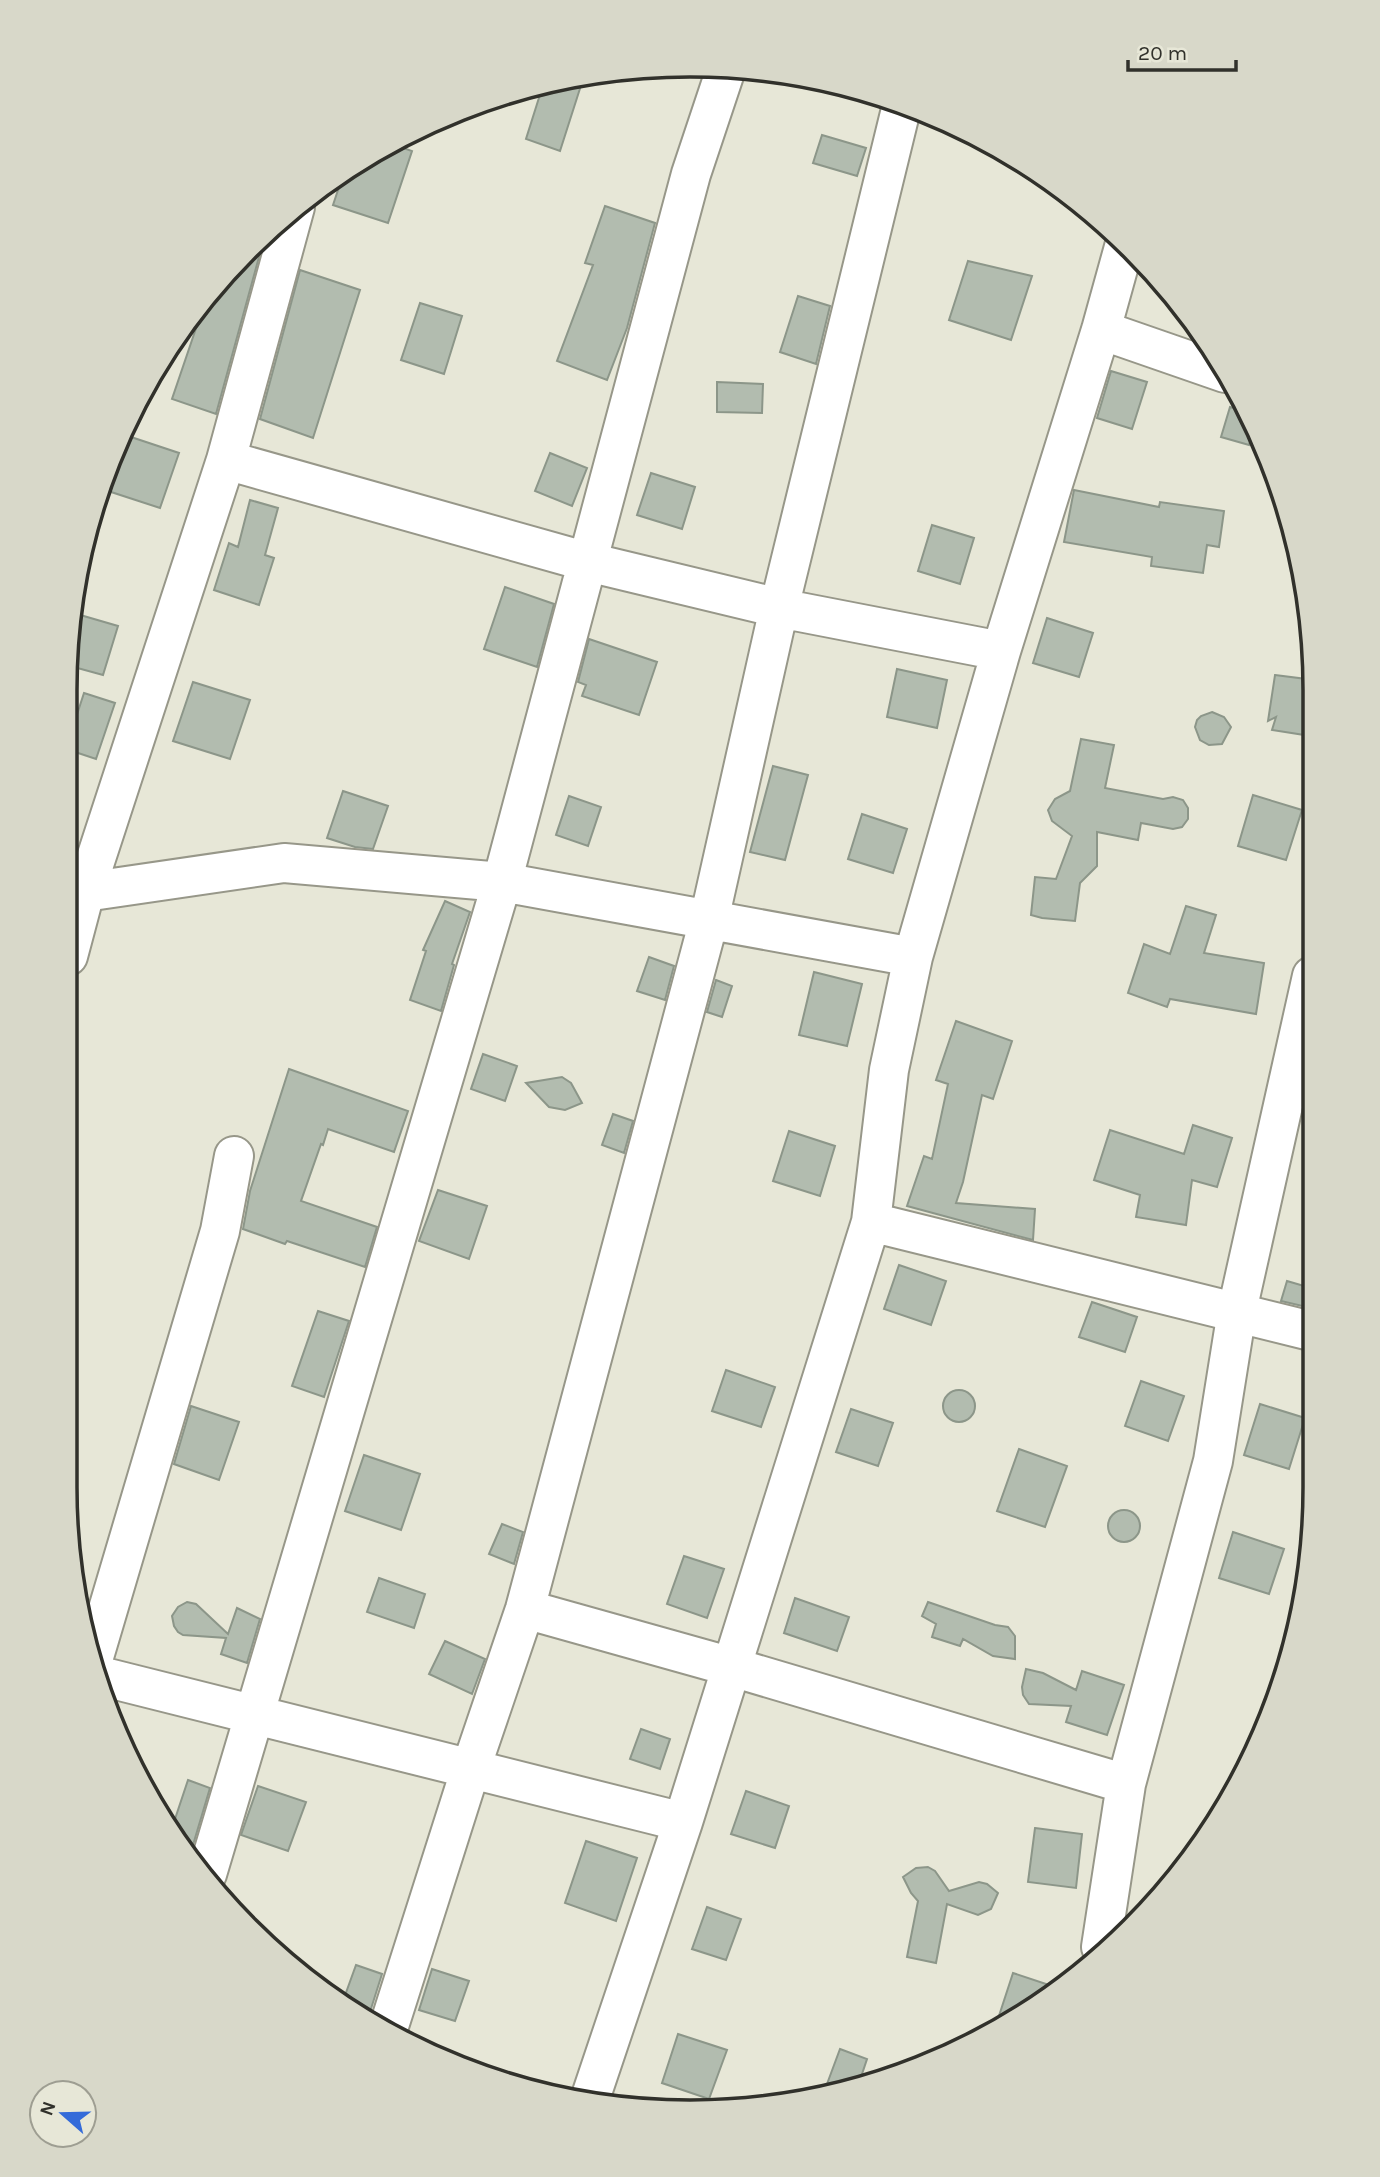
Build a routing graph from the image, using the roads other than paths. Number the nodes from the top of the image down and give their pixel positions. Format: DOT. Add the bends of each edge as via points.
graph roads {
  1 [pos="723,78"];
  2 [pos="900,115"];
  3 [pos="290,226"];
  4 [pos="1122,256"];
  5 [pos="1101,330"];
  6 [pos="1211,368"];
  7 [pos="226,460"];
  8 [pos="588,562"];
  9 [pos="779,608"];
  10 [pos="1001,652"];
  11 [pos="502,882"];
  12 [pos="77,892"];
  13 [pos="709,920"];
  14 [pos="913,957"];
  15 [pos="1303,1016"];
  16 [pos="234,1156"];
  17 [pos="871,1222"];
  18 [pos="1237,1311"];
  19 [pos="1303,1329"];
  20 [pos="525,1609"];
  21 [pos="98,1644"];
  22 [pos="732,1667"];
  23 [pos="108,1678"];
  24 [pos="255,1713"];
  25 [pos="471,1768"];
  26 [pos="1126,1784"];
  27 [pos="682,1822"];
  28 [pos="209,1866"];
  29 [pos="1108,1934"];
  30 [pos="390,2022"];
  31 [pos="592,2092"];
  1 -- 8 [label="street" via="691,174"];
  2 -- 9 [label="street"];
  3 -- 7 [label="street"];
  4 -- 5 [label="street"];
  5 -- 6 [label="street"];
  5 -- 10 [label="street"];
  7 -- 8 [label="street"];
  7 -- 12 [label="street"];
  8 -- 9 [label="street"];
  8 -- 11 [label="street"];
  9 -- 10 [label="street"];
  9 -- 13 [label="street"];
  10 -- 14 [label="street"];
  11 -- 12 [label="street" via="284,863"];
  11 -- 13 [label="street"];
  11 -- 24 [label="street"];
  13 -- 14 [label="street"];
  13 -- 20 [label="street"];
  14 -- 17 [label="street" via="889,1070"];
  15 -- 18 [label="street"];
  16 -- 21 [label="street" via="220,1231"];
  17 -- 18 [label="street"];
  17 -- 22 [label="street"];
  18 -- 19 [label="street"];
  18 -- 26 [label="street" via="1213,1461"];
  20 -- 22 [label="street"];
  20 -- 25 [label="street"];
  22 -- 26 [label="street"];
  22 -- 27 [label="street"];
  23 -- 24 [label="street"];
  24 -- 25 [label="street"];
  24 -- 28 [label="street"];
  25 -- 27 [label="street"];
  25 -- 30 [label="street"];
  26 -- 29 [label="street"];
  27 -- 31 [label="street"];
}
